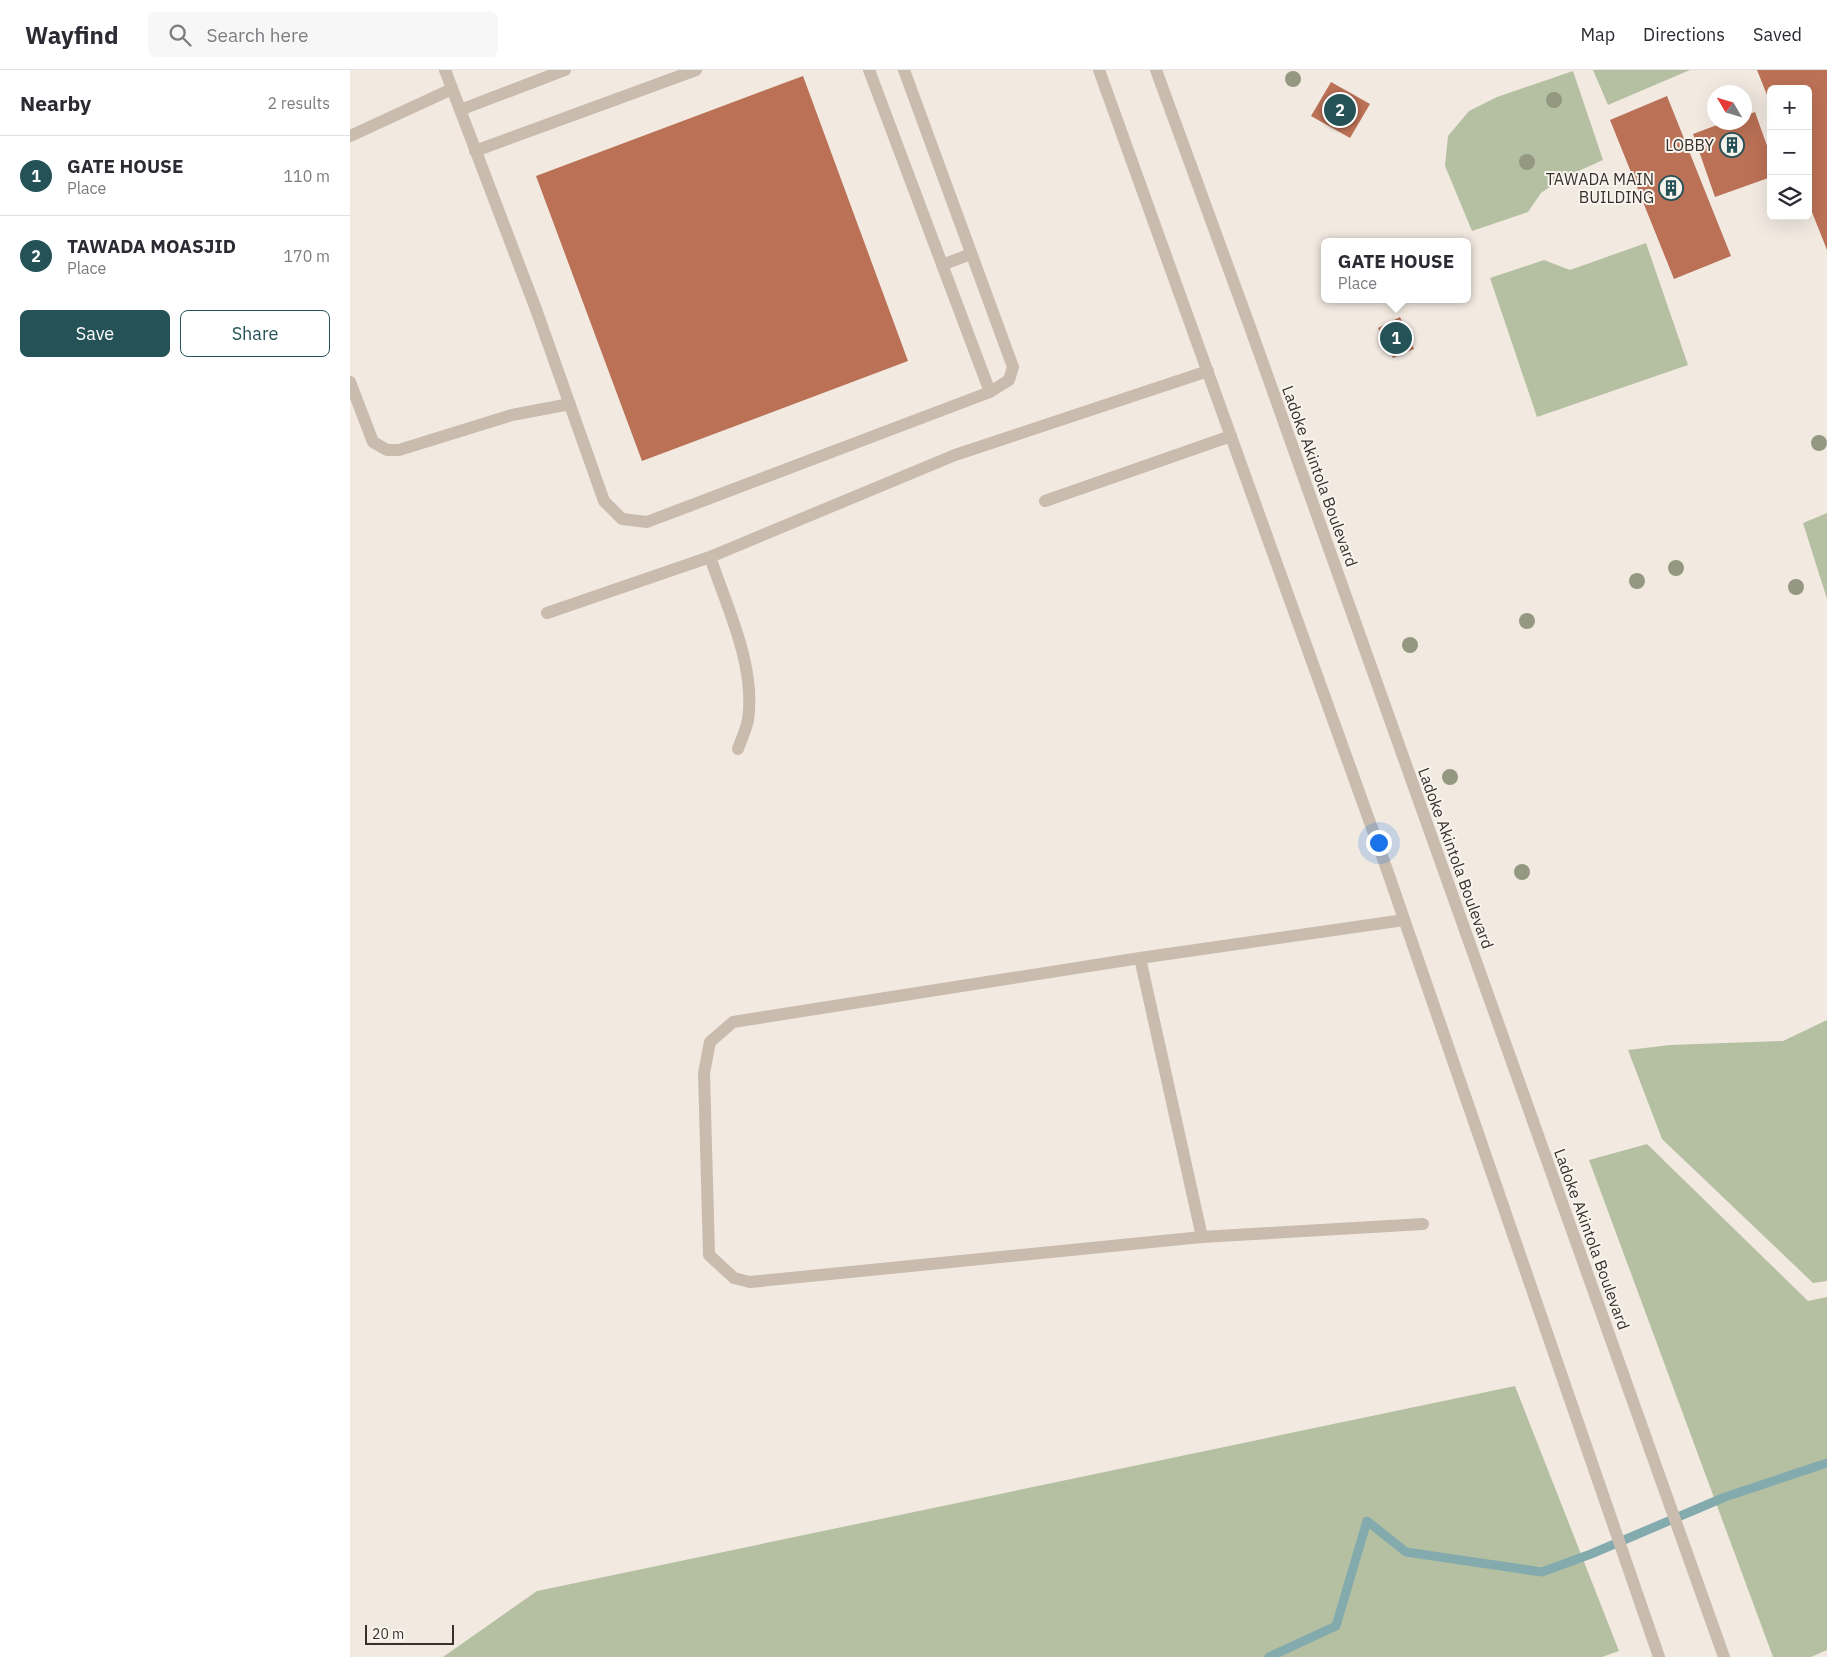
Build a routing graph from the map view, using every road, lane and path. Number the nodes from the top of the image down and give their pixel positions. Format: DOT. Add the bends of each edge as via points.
graph roads {
  1 [pos="445,70"];
  2 [pos="565,70"];
  3 [pos="696,70"];
  4 [pos="869,70"];
  5 [pos="904,70"];
  6 [pos="1100,70"];
  7 [pos="1156,70"];
  8 [pos="682,72"];
  9 [pos="452,89"];
  10 [pos="460,110"];
  11 [pos="350,136"];
  12 [pos="475,152"];
  13 [pos="971,254"];
  14 [pos="942,265"];
  15 [pos="1208,371"];
  16 [pos="350,382"];
  17 [pos="990,392"];
  18 [pos="570,404"];
  19 [pos="1231,436"];
  20 [pos="1045,501"];
  21 [pos="710,557"];
  22 [pos="547,613"];
  23 [pos="738,749"];
  24 [pos="1404,920"];
  25 [pos="1140,958"];
  26 [pos="1424,1224"];
  27 [pos="1202,1237"];
  28 [pos="1659,1657"];
  29 [pos="1724,1657"];
  1 -- 9 [label="street"];
  2 -- 10 [label="street"];
  3 -- 8 [label="street"];
  4 -- 14 [label="street"];
  5 -- 13 [label="street"];
  6 -- 15 [label="street"];
  7 -- 29 [label="street, Ladoke Akintola Boulevard"];
  8 -- 12 [label="street"];
  9 -- 10 [label="street"];
  9 -- 11 [label="street"];
  10 -- 12 [label="street"];
  12 -- 18 [label="street"];
  13 -- 14 [label="street"];
  13 -- 17 [label="street" via="1013,367 1009,380"];
  14 -- 17 [label="street"];
  15 -- 19 [label="street"];
  15 -- 21 [label="street" via="955,455"];
  16 -- 18 [label="street" via="373,442 387,450 399,450 512,415"];
  17 -- 18 [label="street" via="647,522 622,519 604,501"];
  19 -- 20 [label="street"];
  19 -- 24 [label="street"];
  21 -- 22 [label="street"];
  21 -- 23 [label="street" via="747,664 748,722"];
  24 -- 25 [label="street"];
  24 -- 28 [label="street"];
  25 -- 27 [label="street"];
  25 -- 27 [label="street" via="733,1022 710,1042 704,1073 708,1255 734,1278 750,1282"];
  26 -- 27 [label="street"];
}
